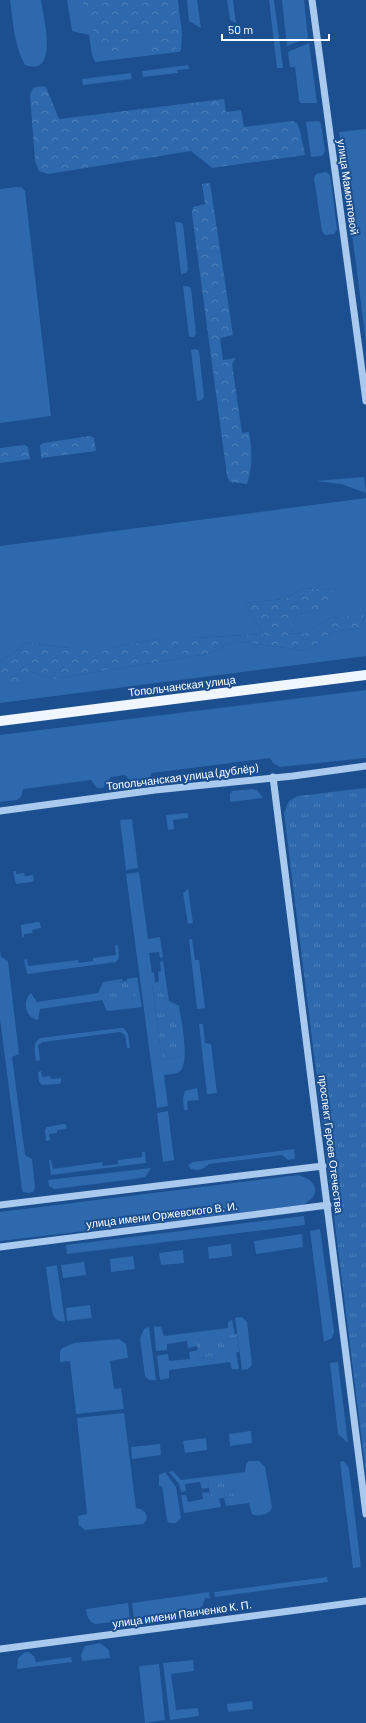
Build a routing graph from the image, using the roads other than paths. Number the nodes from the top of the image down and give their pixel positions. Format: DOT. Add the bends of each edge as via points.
graph roads {
  1 [pos="312,0"];
  2 [pos="366,400"];
  3 [pos="366,676"];
  4 [pos="0,721"];
  5 [pos="366,766"];
  6 [pos="273,777"];
  7 [pos="0,811"];
  8 [pos="323,1166"];
  9 [pos="0,1205"];
  10 [pos="328,1205"];
  11 [pos="0,1247"];
  12 [pos="366,1514"];
  13 [pos="366,1601"];
  14 [pos="0,1649"];
  1 -- 2 [label="street, улица Мамонтовой"];
  3 -- 4 [label="main road, Топольчанская улица"];
  5 -- 6 [label="street, Топольчанская улица (дублёр)"];
  6 -- 7 [label="street, Топольчанская улица (дублёр)"];
  6 -- 8 [label="street, проспект Героев Отечества"];
  8 -- 9 [label="street"];
  8 -- 10 [label="street, проспект Героев Отечества"];
  10 -- 11 [label="street, улица имени Оржевского В. И."];
  10 -- 12 [label="street, проспект Героев Отечества"];
  13 -- 14 [label="street, улица имени Панченко К. П."];
}
